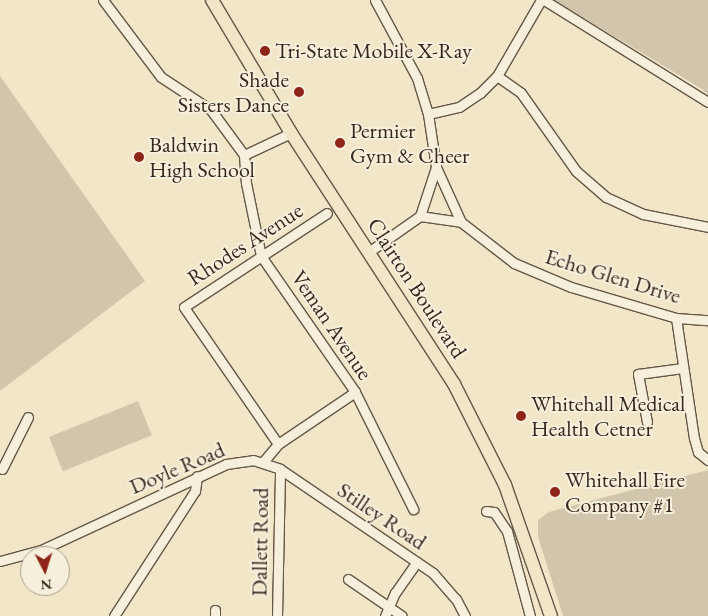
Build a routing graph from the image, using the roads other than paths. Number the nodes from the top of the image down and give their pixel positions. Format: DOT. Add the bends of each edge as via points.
graph roads {
  1 [pos="103,0"];
  2 [pos="212,0"];
  3 [pos="376,0"];
  4 [pos="542,0"];
  5 [pos="497,76"];
  6 [pos="708,102"];
  7 [pos="428,114"];
  8 [pos="292,132"];
  9 [pos="244,155"];
  10 [pos="436,167"];
  11 [pos="327,213"];
  12 [pos="420,216"];
  13 [pos="461,222"];
  14 [pos="708,227"];
  15 [pos="370,252"];
  16 [pos="261,256"];
  17 [pos="676,318"];
  18 [pos="708,320"];
  19 [pos="683,368"];
  20 [pos="355,392"];
  21 [pos="28,417"];
  22 [pos="646,422"];
  23 [pos="278,444"];
  24 [pos="708,460"];
  25 [pos="263,462"];
  26 [pos="280,469"];
  27 [pos="1,470"];
  28 [pos="197,476"];
  29 [pos="413,509"];
  30 [pos="486,511"];
  31 [pos="0,559"];
  32 [pos="417,562"];
  33 [pos="348,579"];
  34 [pos="388,606"];
  35 [pos="114,616"];
  36 [pos="277,616"];
  37 [pos="385,616"];
  38 [pos="402,616"];
  39 [pos="466,616"];
  40 [pos="530,616"];
  41 [pos="551,616"];
  1 -- 9 [label="street" via="161,77 211,110"];
  2 -- 8 [label="highway, Clairton Boulevard"];
  3 -- 7 [label="street, Echo Glen Drive" via="417,78"];
  4 -- 5 [label="street"];
  4 -- 6 [label="street"];
  5 -- 7 [label="street" via="480,94 459,107"];
  5 -- 14 [label="street" via="522,93 576,171 606,197 643,214"];
  7 -- 10 [label="street, Echo Glen Drive"];
  8 -- 9 [label="street"];
  8 -- 15 [label="highway, Clairton Boulevard"];
  9 -- 16 [label="street, Veman Avenue" via="246,183"];
  10 -- 12 [label="street"];
  10 -- 13 [label="street, Echo Glen Drive"];
  11 -- 16 [label="street, Rhodes Avenue"];
  12 -- 13 [label="street"];
  12 -- 15 [label="street"];
  13 -- 17 [label="street, Echo Glen Drive" via="514,263 571,287"];
  15 -- 41 [label="highway, Clairton Boulevard" via="477,424 519,519"];
  16 -- 20 [label="street, Veman Avenue"];
  16 -- 23 [label="street, Rhodes Avenue" via="184,307"];
  17 -- 18 [label="street, Echo Glen Drive"];
  17 -- 19 [label="street"];
  19 -- 22 [label="street" via="638,374"];
  19 -- 24 [label="street" via="694,438 698,452"];
  20 -- 23 [label="street"];
  20 -- 29 [label="street, Veman Avenue"];
  21 -- 27 [label="street"];
  23 -- 25 [label="street"];
  25 -- 26 [label="street, Stilley Road"];
  25 -- 28 [label="street, Doyle Road" via="226,464"];
  26 -- 32 [label="street, Stilley Road"];
  26 -- 36 [label="street, Dallett Road"];
  28 -- 31 [label="street, Doyle Road" via="48,547"];
  28 -- 35 [label="street" via="195,491"];
  30 -- 40 [label="street" via="494,512 506,531"];
  32 -- 34 [label="street"];
  32 -- 39 [label="street, Stilley Road" via="444,583"];
  33 -- 34 [label="street"];
  34 -- 37 [label="street"];
  34 -- 38 [label="street"];
}
